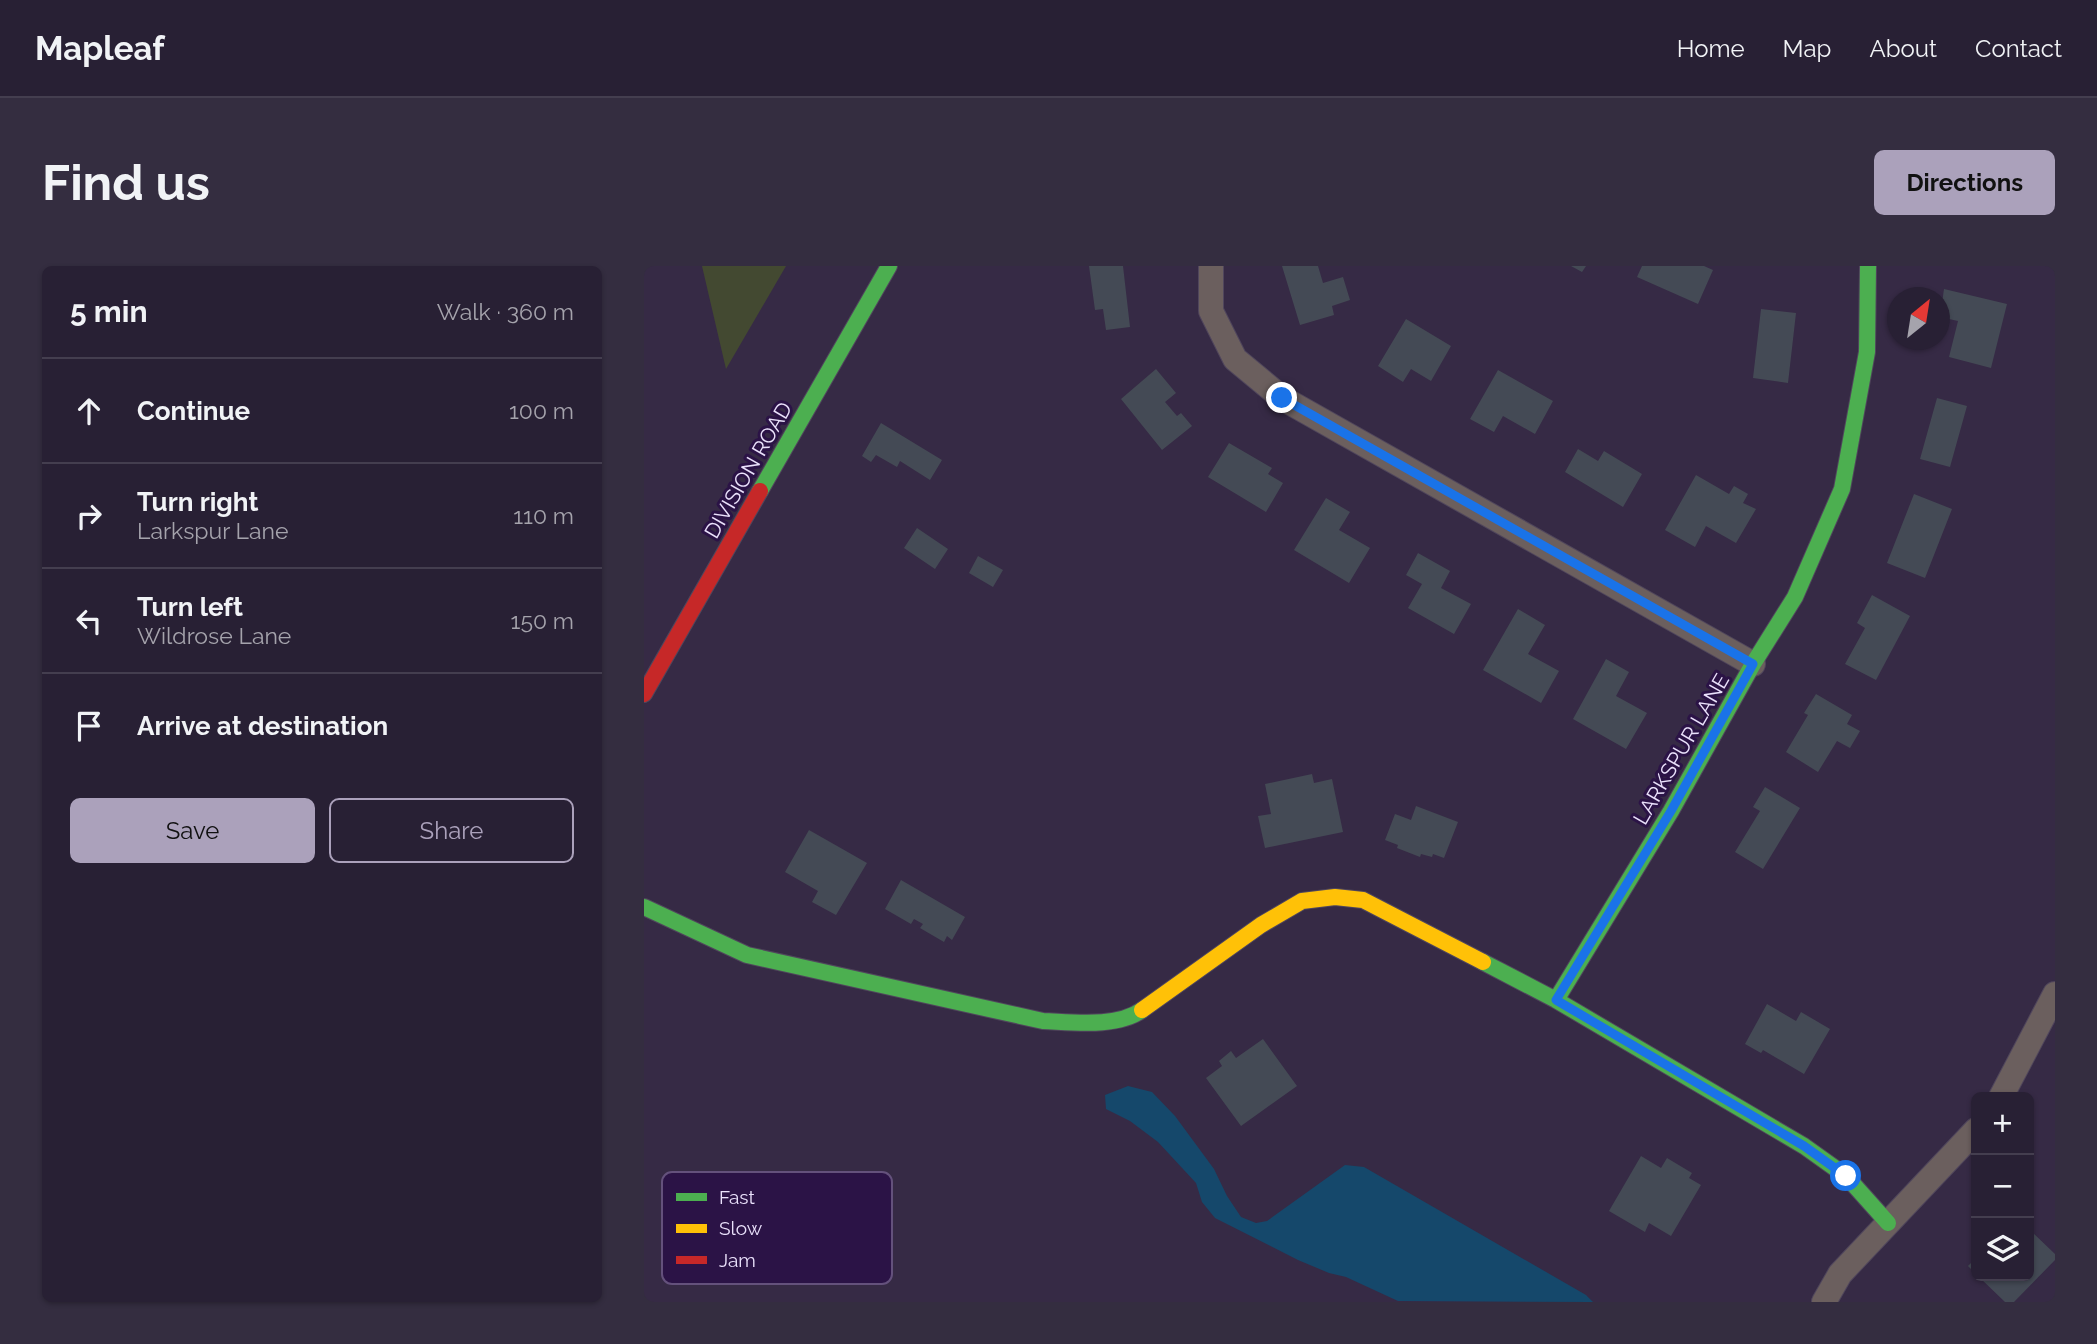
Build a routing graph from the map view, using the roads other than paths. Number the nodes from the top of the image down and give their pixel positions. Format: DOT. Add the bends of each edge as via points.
graph roads {
  1 [pos="889,266"];
  2 [pos="1211,266"];
  3 [pos="1868,266"];
  4 [pos="1753,664"];
  5 [pos="644,694"];
  6 [pos="644,907"];
  7 [pos="2055,994"];
  8 [pos="1556,1000"];
  9 [pos="2004,1092"];
  10 [pos="1971,1135"];
  11 [pos="1888,1223"];
  12 [pos="1824,1302"];
  1 -- 5 [label="street, DIVISION ROAD"];
  2 -- 4 [label="street" via="1212,311 1235,359 1282,398"];
  3 -- 4 [label="street, LARKSPUR LANE" via="1867,352 1842,489 1795,597"];
  4 -- 8 [label="street, LARKSPUR LANE" via="1671,811"];
  6 -- 8 [label="street" via="747,956 1043,1021 1088,1023 1132,1017 1261,925 1302,901 1335,897 1373,904"];
  7 -- 9 [label="street"];
  8 -- 11 [label="street" via="1804,1146 1846,1176"];
  10 -- 11 [label="street"];
  11 -- 12 [label="street" via="1840,1274"];
}
